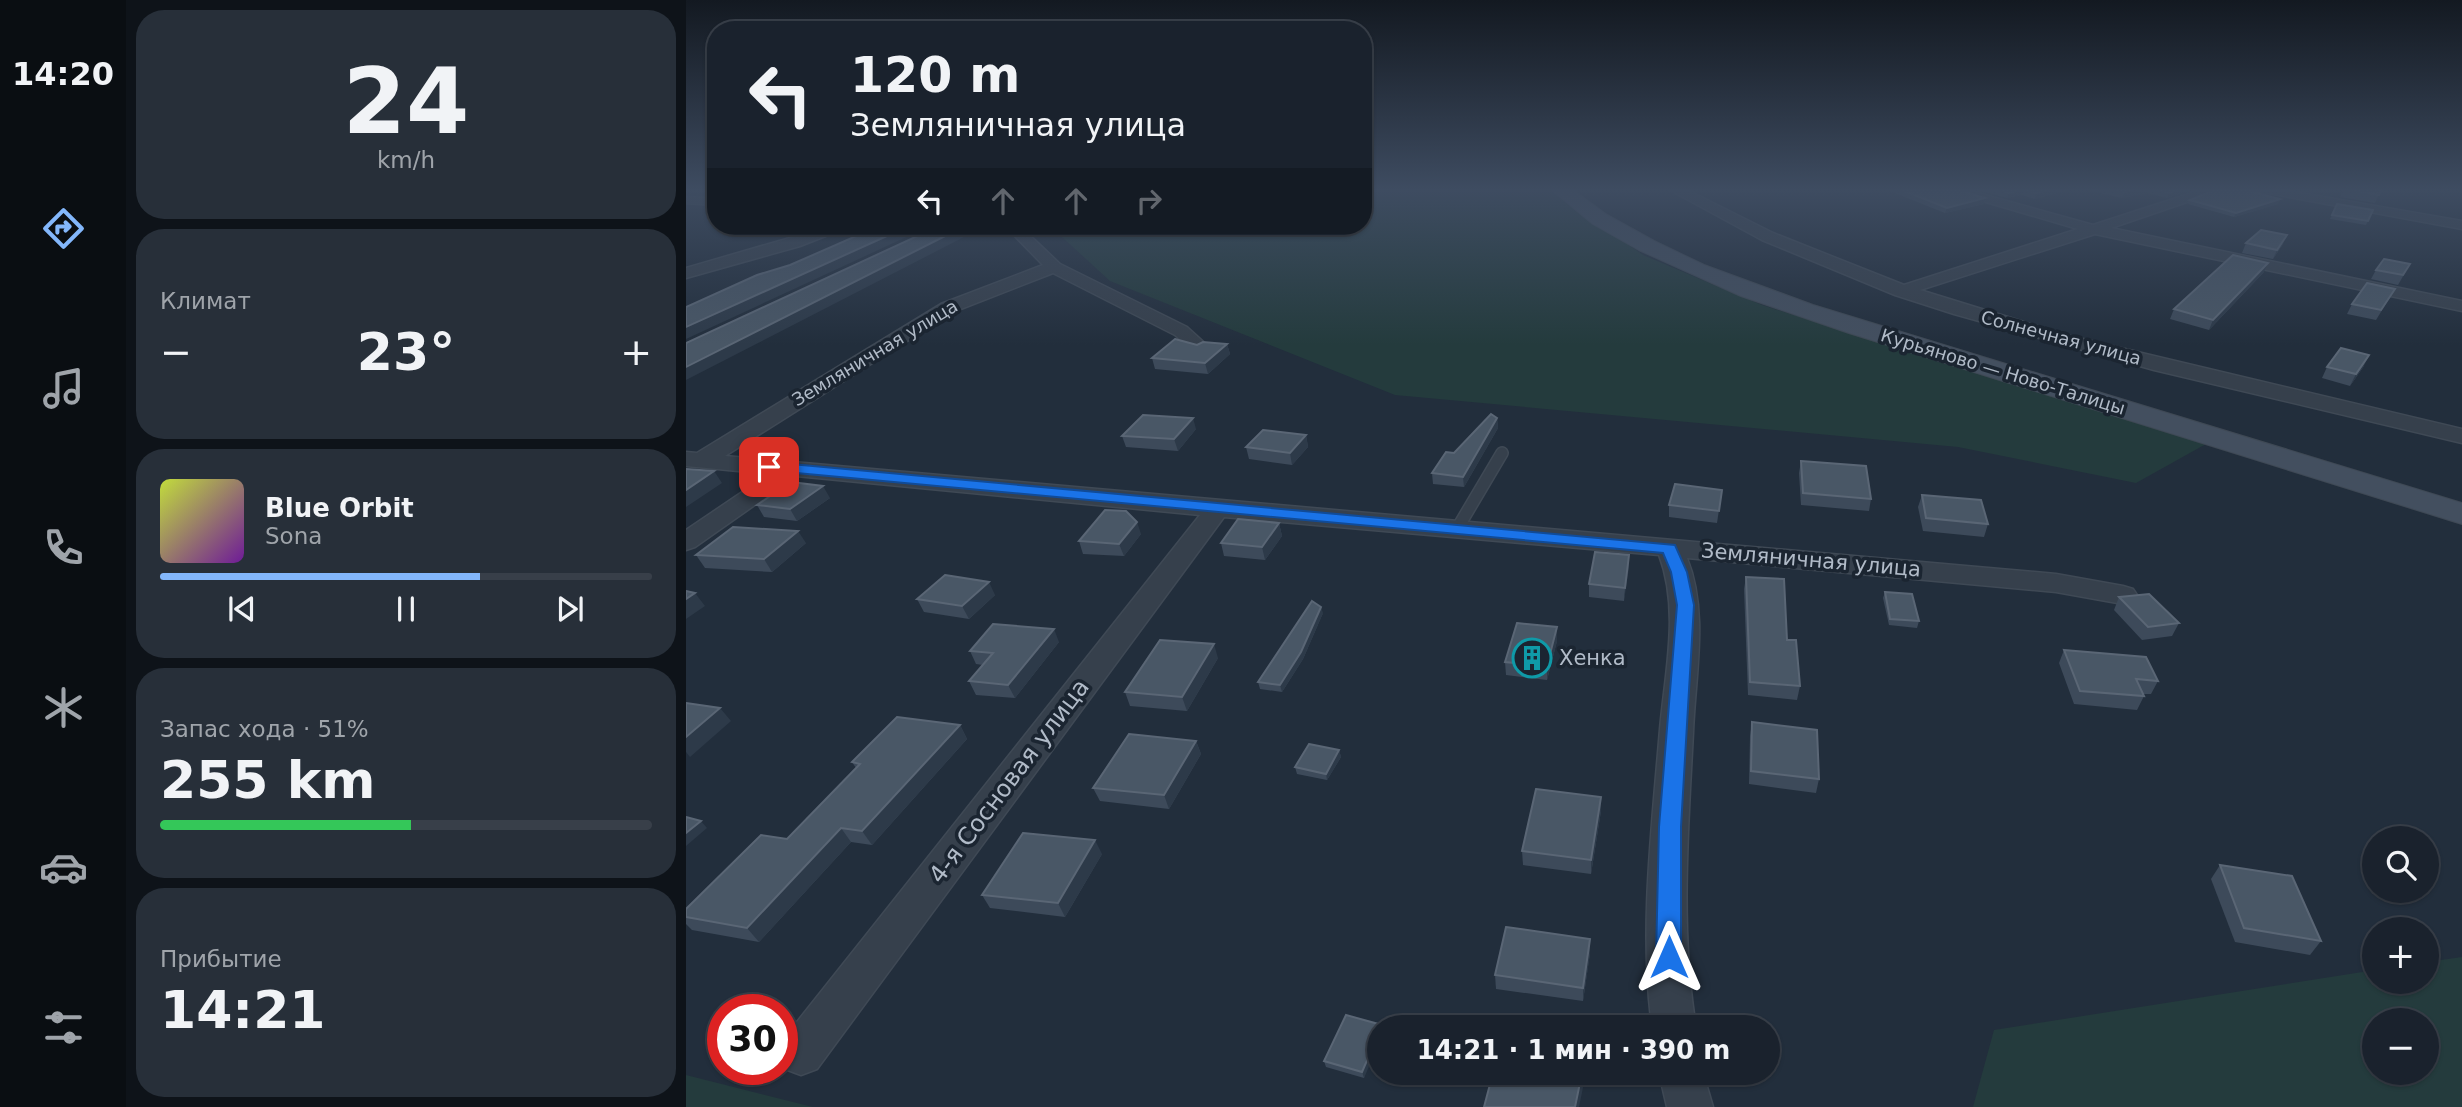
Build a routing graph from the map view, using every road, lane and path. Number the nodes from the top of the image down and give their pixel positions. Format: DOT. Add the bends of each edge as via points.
graph roads {
  1 [pos="799,242"];
  2 [pos="1028,242"];
  3 [pos="1641,242"];
  4 [pos="1659,242"];
  5 [pos="1776,242"];
  6 [pos="2054,242"];
  7 [pos="2154,242"];
  8 [pos="1054,267"];
  9 [pos="686,273"];
  10 [pos="1901,291"];
  11 [pos="2462,306"];
  12 [pos="1200,347"];
  13 [pos="2462,436"];
  14 [pos="1502,453"];
  15 [pos="695,459"];
  16 [pos="790,469"];
  17 [pos="2462,502"];
  18 [pos="1217,509"];
  19 [pos="2462,514"];
  20 [pos="1457,529"];
  21 [pos="686,542"];
  22 [pos="1670,549"];
  23 [pos="2123,595"];
  24 [pos="1673,1015"];
  25 [pos="801,1053"];
  26 [pos="1684,1085"];
  27 [pos="1690,1107"];
  1 -- 9 [label="street"];
  2 -- 8 [label="street"];
  3 -- 19 [label="main road, Курьяново — Ново-Талицы" via="1747,288 1896,339"];
  4 -- 17 [label="main road, Курьяново — Ново-Талицы" via="1792,295"];
  5 -- 10 [label="street, Солнечная улица"];
  6 -- 10 [label="street"];
  7 -- 11 [label="street"];
  8 -- 12 [label="street" via="1181,331"];
  8 -- 15 [label="street, Земляничная улица" via="947,308"];
  10 -- 13 [label="street, Солнечная улица" via="2114,354"];
  14 -- 20 [label="lane"];
  15 -- 16 [label="street, Земляничная улица"];
  16 -- 18 [label="street, Земляничная улица"];
  16 -- 21 [label="street"];
  18 -- 20 [label="street, Земляничная улица"];
  18 -- 25 [label="street, 4-я Сосновая улица"];
  20 -- 22 [label="street, Земляничная улица"];
  22 -- 23 [label="street, Земляничная улица" via="2016,579"];
  22 -- 24 [label="street" via="1685,605 1670,827 1668,934"];
  26 -- 27 [label="street"];
}
